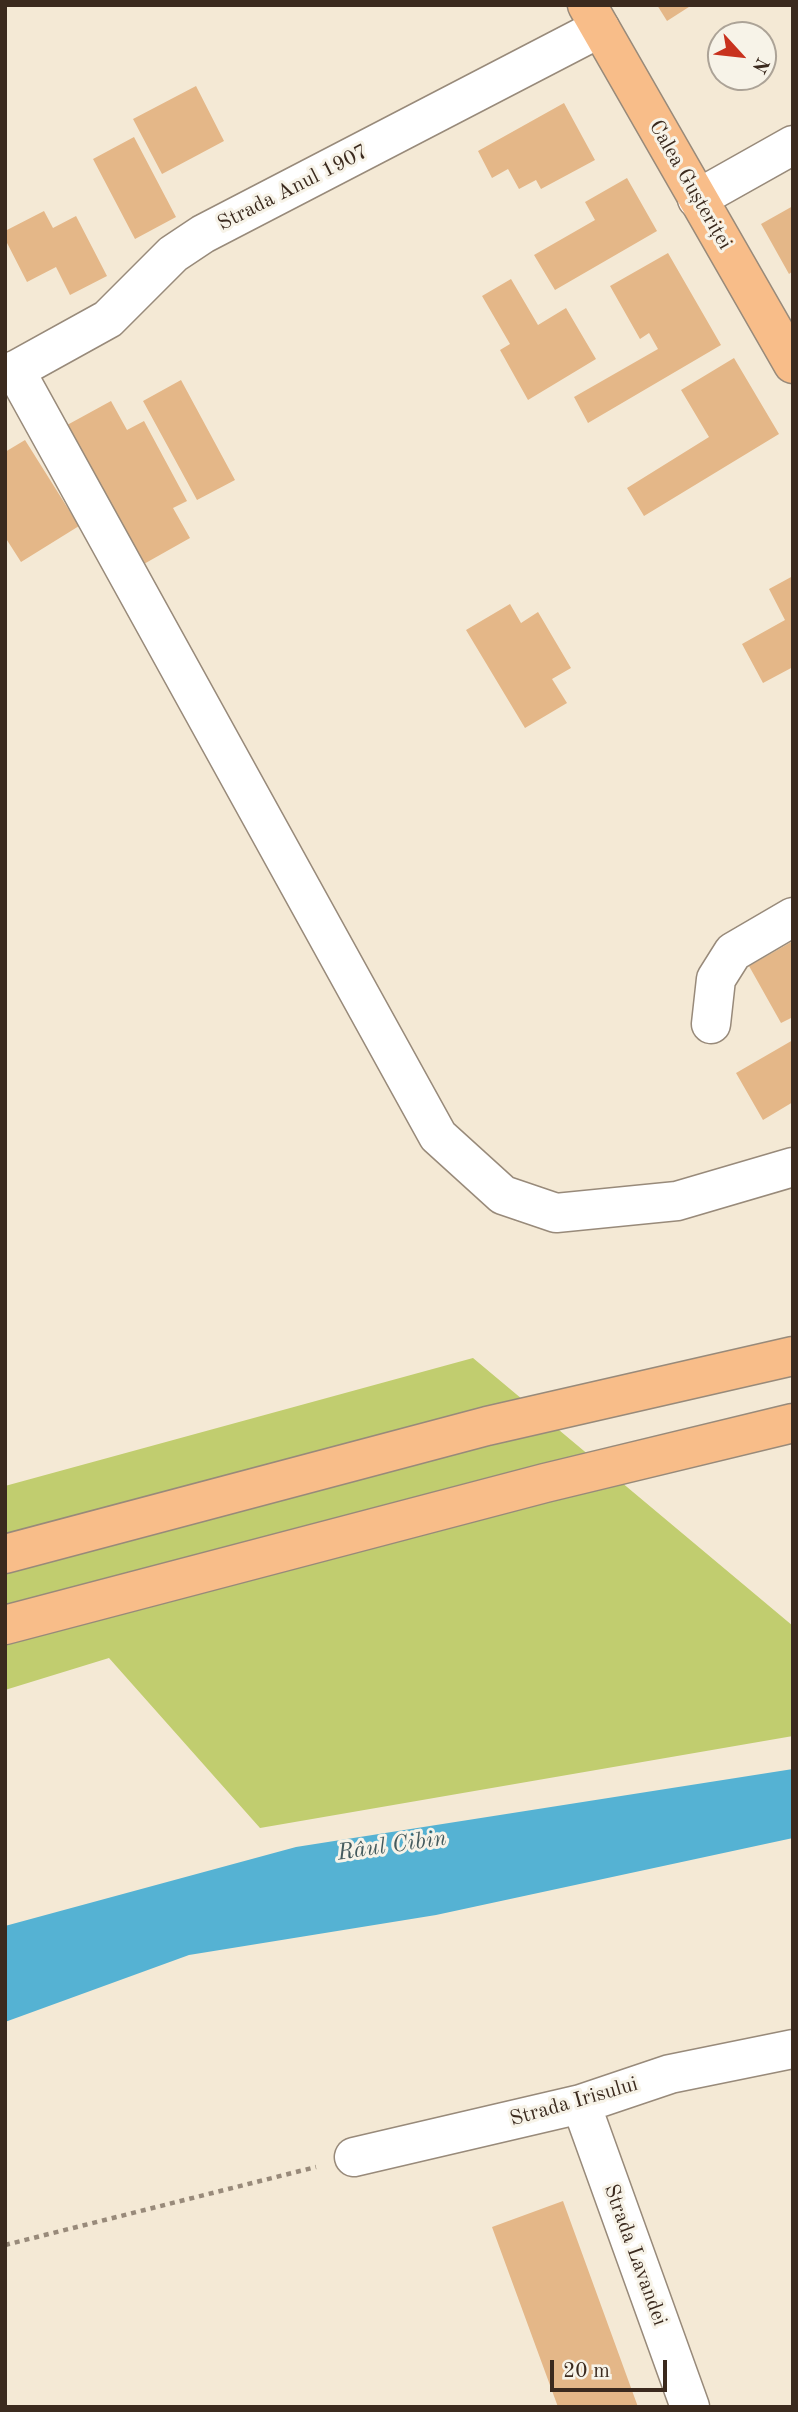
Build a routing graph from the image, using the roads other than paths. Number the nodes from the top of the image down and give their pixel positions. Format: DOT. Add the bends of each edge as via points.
graph roads {
  1 [pos="594,16"];
  2 [pos="793,145"];
  3 [pos="697,199"];
  4 [pos="793,364"];
  5 [pos="10,373"];
  6 [pos="793,918"];
  7 [pos="711,1024"];
  8 [pos="793,1167"];
  9 [pos="793,1356"];
  10 [pos="793,1423"];
  11 [pos="5,1554"];
  12 [pos="5,1625"];
  13 [pos="793,2049"];
  14 [pos="580,2104"];
  15 [pos="355,2157"];
  16 [pos="690,2407"];
  1 -- 3 [label="main road, Calea Gușteriței"];
  1 -- 5 [label="street, Strada Anul 1907" via="203,234 173,254 108,319"];
  2 -- 3 [label="street"];
  3 -- 4 [label="main road, Calea Gușteriței"];
  5 -- 8 [label="street" via="438,1136 503,1195 556,1213 677,1200"];
  6 -- 7 [label="street" via="733,952 716,979"];
  9 -- 11 [label="main road" via="487,1426"];
  10 -- 12 [label="main road" via="518,1489"];
  13 -- 14 [label="street, Strada Irisului" via="670,2074"];
  14 -- 15 [label="street, Strada Irisului"];
  14 -- 16 [label="street, Strada Lavandei"];
}
